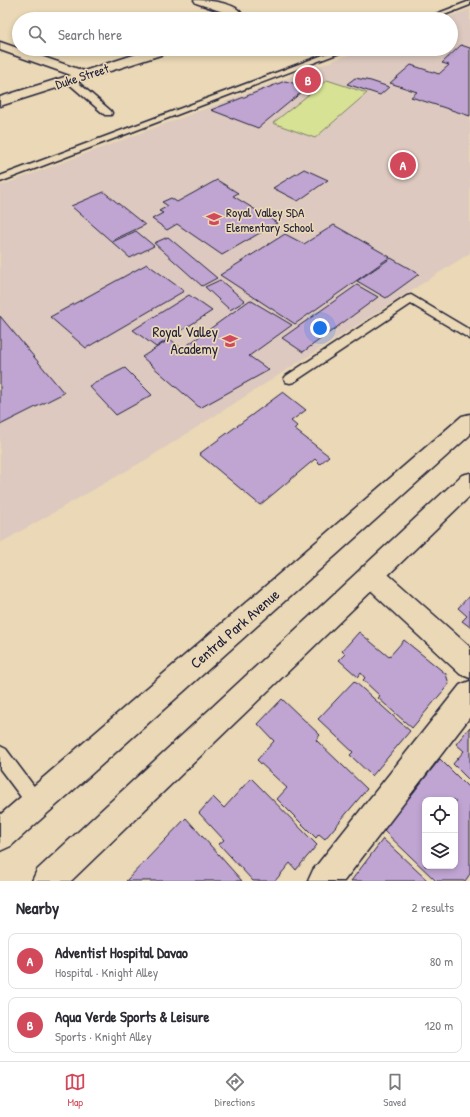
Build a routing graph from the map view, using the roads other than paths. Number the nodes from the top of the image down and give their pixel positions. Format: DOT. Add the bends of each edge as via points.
graph roads {
  1 [pos="200,0"];
  2 [pos="470,3"];
  3 [pos="233,12"];
  4 [pos="446,12"];
  5 [pos="0,46"];
  6 [pos="12,50"];
  7 [pos="29,56"];
  8 [pos="143,56"];
  9 [pos="327,56"];
  10 [pos="84,75"];
  11 [pos="70,80"];
  12 [pos="0,102"];
  13 [pos="108,113"];
  14 [pos="0,179"];
  15 [pos="470,335"];
  16 [pos="290,379"];
  17 [pos="470,422"];
  18 [pos="470,482"];
  19 [pos="371,575"];
  20 [pos="470,665"];
  21 [pos="470,695"];
  22 [pos="0,755"];
  23 [pos="36,803"];
  24 [pos="0,835"];
  25 [pos="48,881"];
  26 [pos="324,881"];
  1 -- 3 [label="street"];
  2 -- 4 [label="lane"];
  5 -- 6 [label="street"];
  7 -- 10 [label="street"];
  8 -- 10 [label="street, Duke Street"];
  9 -- 14 [label="lane"];
  10 -- 11 [label="street, Duke Street"];
  11 -- 12 [label="street, Duke Street"];
  11 -- 13 [label="lane"];
  15 -- 16 [label="lane" via="411,299"];
  17 -- 23 [label="street, Central Park Avenue"];
  18 -- 19 [label="street"];
  19 -- 20 [label="street"];
  19 -- 25 [label="street"];
  21 -- 26 [label="street"];
  22 -- 23 [label="lane"];
  23 -- 24 [label="street, Central Park Avenue"];
}
